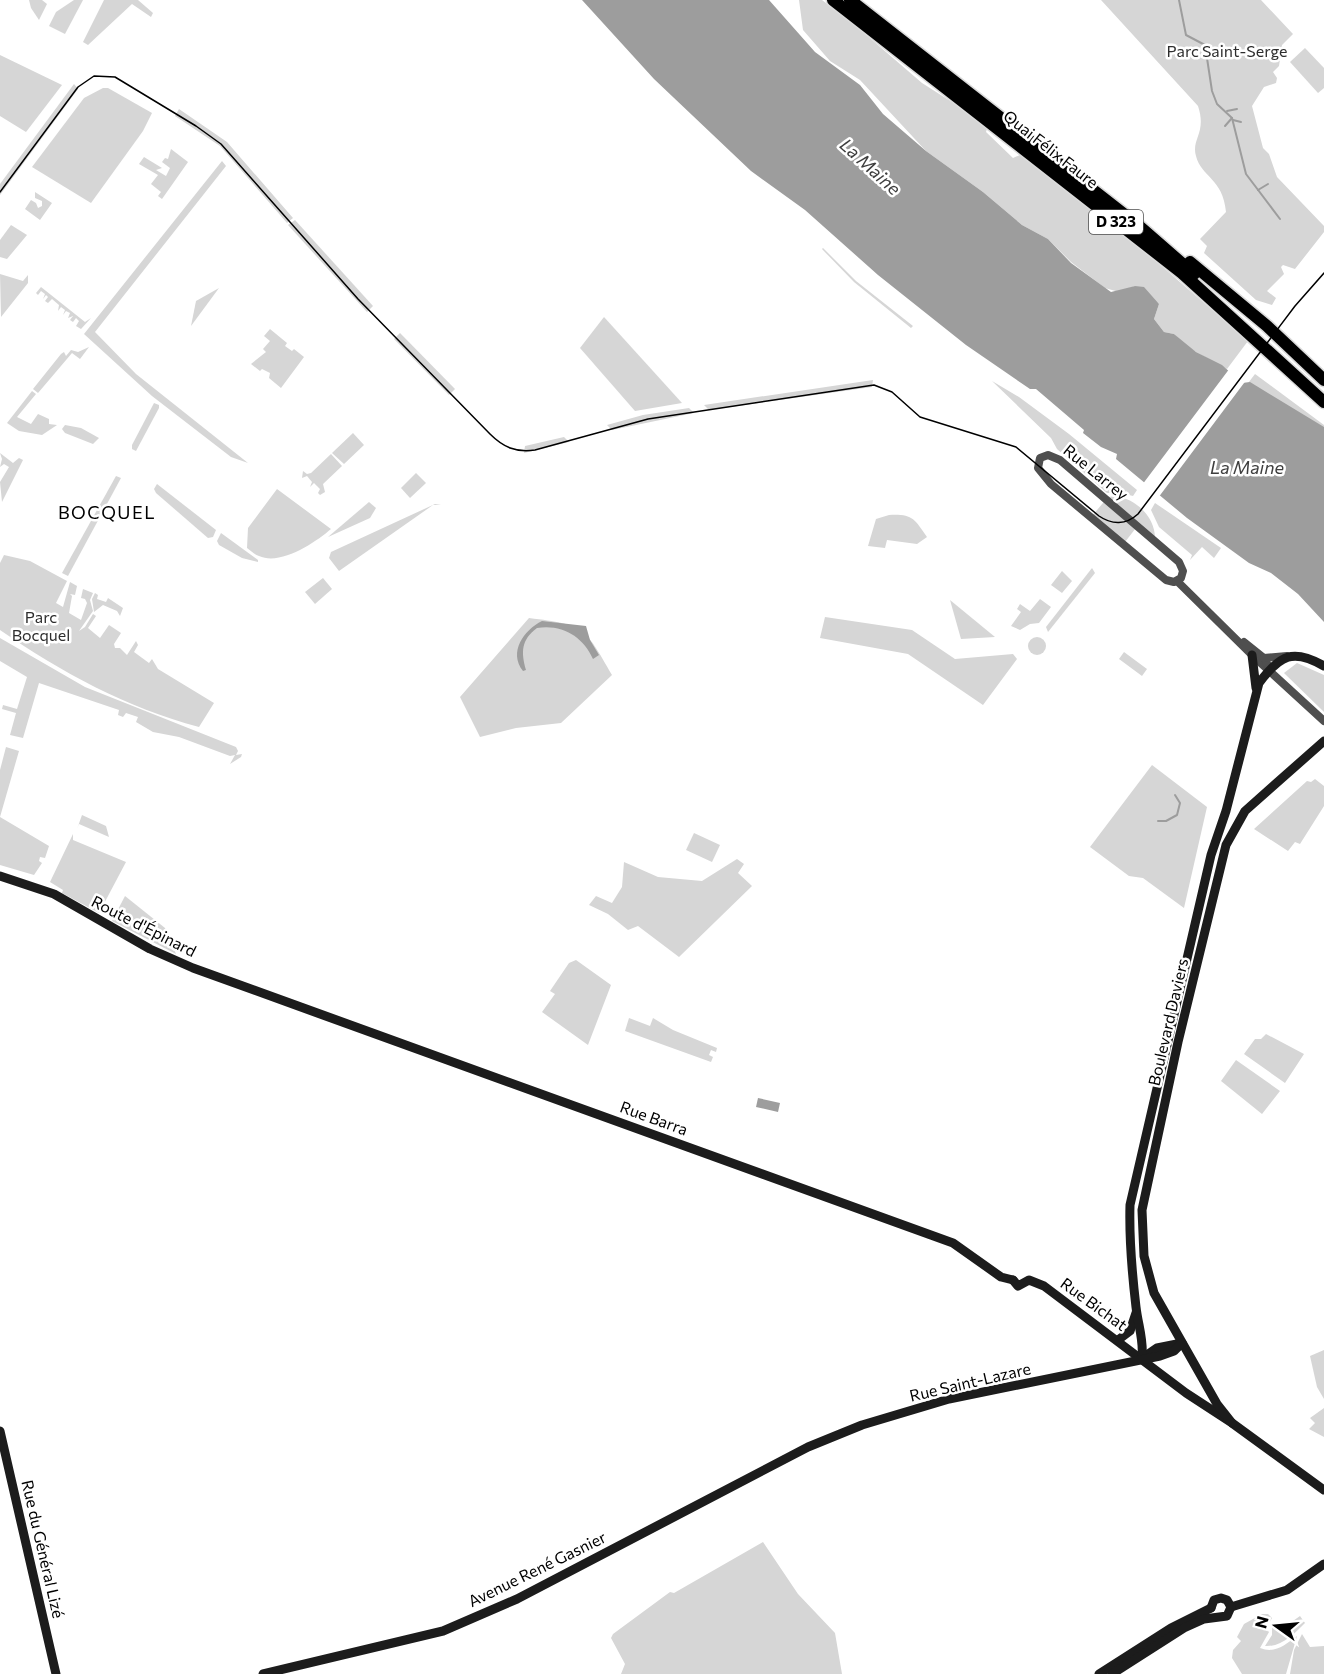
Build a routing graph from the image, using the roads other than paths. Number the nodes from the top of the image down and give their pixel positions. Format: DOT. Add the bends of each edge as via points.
graph roads {
  1 [pos="833,0"];
  2 [pos="849,0"];
  3 [pos="1162,245"];
  4 [pos="1323,381"];
  5 [pos="1324,392"];
  6 [pos="1324,402"];
  7 [pos="1177,581"];
  8 [pos="1234,635"];
  9 [pos="1252,655"];
  10 [pos="1287,656"];
  11 [pos="1264,658"];
  12 [pos="1324,666"];
  13 [pos="1270,669"];
  14 [pos="1256,688"];
  15 [pos="1324,721"];
  16 [pos="1324,741"];
  17 [pos="0,876"];
  18 [pos="344,1022"];
  19 [pos="1013,1280"];
  20 [pos="1137,1311"];
  21 [pos="1118,1340"];
  22 [pos="1182,1343"];
  23 [pos="1142,1358"];
  24 [pos="1232,1423"];
  25 [pos="0,1431"];
  26 [pos="808,1447"];
  27 [pos="1324,1490"];
  28 [pos="1324,1564"];
  29 [pos="1231,1607"];
  30 [pos="1213,1612"];
  31 [pos="56,1674"];
  32 [pos="263,1674"];
  33 [pos="1099,1674"];
  34 [pos="1112,1674"];
  1 -- 6 [label="highway, Quai Félix Faure / D 323" via="1182,273"];
  2 -- 3 [label="highway, Quai Félix Faure / D 323"];
  3 -- 4 [label="highway" via="1203,271"];
  3 -- 5 [label="highway, Quai Félix Faure / D 323"];
  7 -- 7 [label="street, Rue Larrey" via="1183,571 1179,562 1060,460 1048,454 1040,458 1039,472 1052,484 1166,580"];
  7 -- 8 [label="street, Rue Larrey"];
  8 -- 9 [label="street, Rue Larrey"];
  8 -- 11 [label="street, Rue Larrey"];
  9 -- 13 [label="street, Rue Larrey"];
  9 -- 14 [label="main road"];
  10 -- 11 [label="street"];
  10 -- 12 [label="main road" via="1301,655"];
  10 -- 13 [label="main road"];
  11 -- 13 [label="street, Rue Larrey"];
  13 -- 14 [label="main road"];
  13 -- 15 [label="street, Rue Larrey"];
  14 -- 20 [label="main road, Boulevard Daviers" via="1226,811 1211,855 1130,1205"];
  16 -- 22 [label="main road, Boulevard Daviers" via="1249,807 1229,837 1182,1024 1142,1225 1149,1280"];
  17 -- 18 [label="main road, Route d'Épinard" via="54,894 150,949"];
  18 -- 19 [label="main road, Rue Barra" via="953,1243"];
  19 -- 21 [label="main road, Rue Bichat" via="1018,1286 1033,1280 1044,1286"];
  20 -- 21 [label="main road" via="1130,1331"];
  20 -- 23 [label="main road, Boulevard Daviers" via="1144,1343"];
  21 -- 23 [label="main road, Rue Bichat"];
  22 -- 23 [label="main road, Rue Saint-Lazare" via="1174,1351"];
  22 -- 24 [label="main road, Boulevard Daviers"];
  23 -- 24 [label="main road, Rue Bichat"];
  23 -- 26 [label="main road, Rue Saint-Lazare" via="949,1399 862,1425"];
  24 -- 27 [label="main road"];
  25 -- 31 [label="main road, Rue du Général Lizé"];
  26 -- 32 [label="main road, Avenue René Gasnier" via="523,1596 443,1631"];
  28 -- 29 [label="main road" via="1287,1590"];
  29 -- 30 [label="main road" via="1227,1616"];
  29 -- 30 [label="main road" via="1221,1598 1213,1602"];
  30 -- 33 [label="main road" via="1171,1628"];
  30 -- 34 [label="main road"];
}
